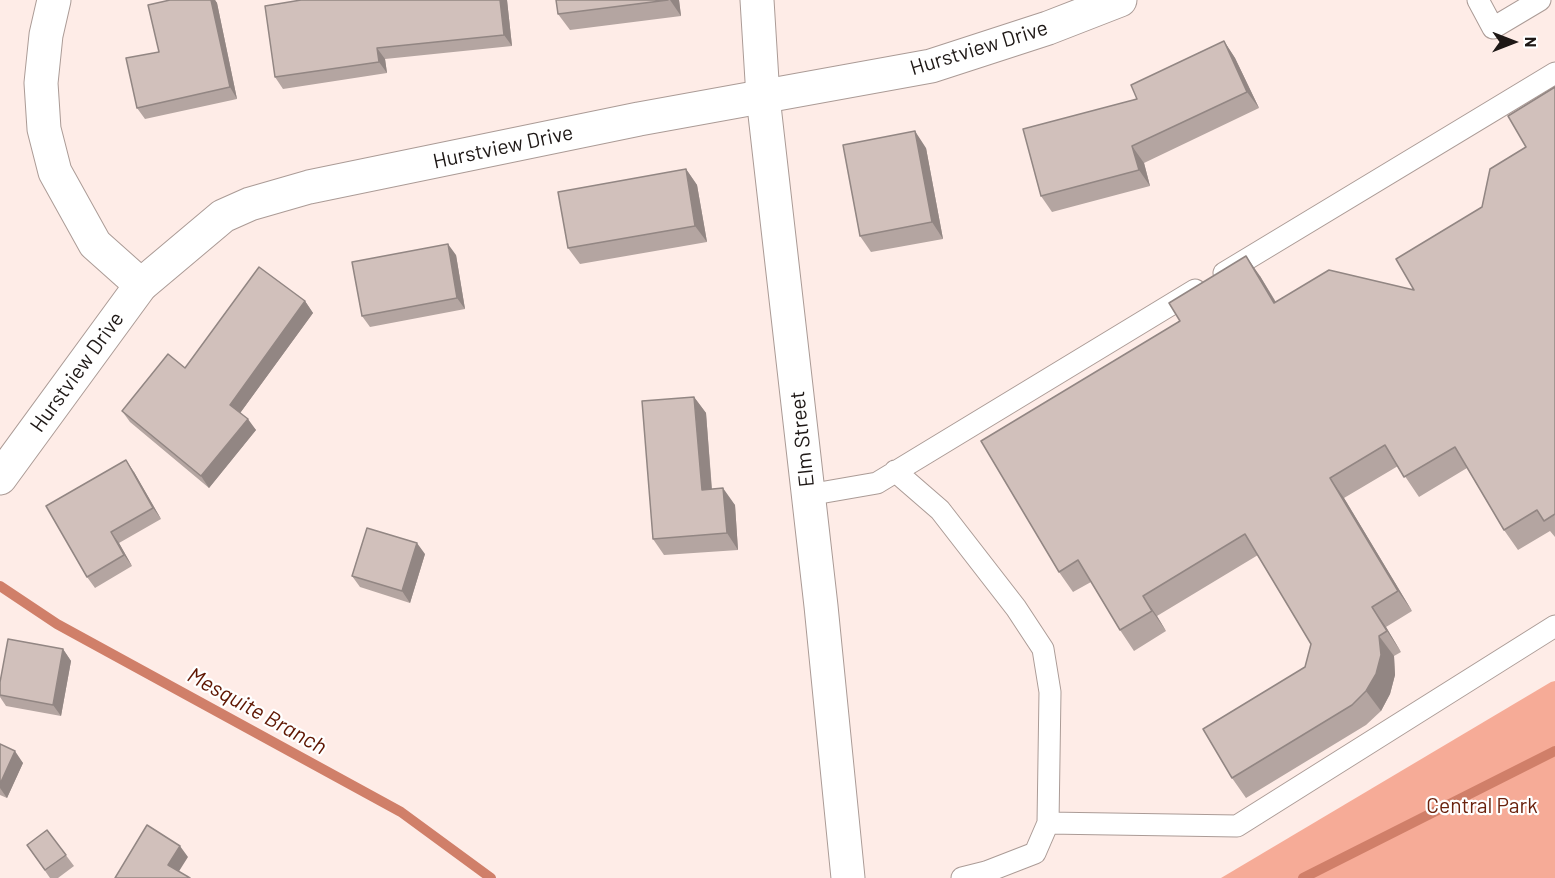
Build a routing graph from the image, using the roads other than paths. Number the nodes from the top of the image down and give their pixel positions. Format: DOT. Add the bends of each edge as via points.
graph roads {
  1 [pos="54,0"];
  2 [pos="757,0"];
  3 [pos="1120,0"];
  4 [pos="1478,0"];
  5 [pos="1540,0"];
  6 [pos="1555,73"];
  7 [pos="763,97"];
  8 [pos="141,285"];
  9 [pos="895,471"];
  10 [pos="0,478"];
  11 [pos="808,495"];
  12 [pos="1555,626"];
  13 [pos="1048,823"];
  14 [pos="848,878"];
  15 [pos="962,878"];
  1 -- 8 [label="street" via="41,83 44,129 55,172 95,244"];
  2 -- 7 [label="street, Elm Street"];
  3 -- 7 [label="street, Hurstview Drive" via="931,66"];
  4 -- 5 [label="lane" via="1493,28"];
  6 -- 9 [label="lane"];
  7 -- 8 [label="street, Hurstview Drive" via="309,187 250,204 223,216"];
  7 -- 11 [label="street, Elm Street"];
  8 -- 10 [label="street, Hurstview Drive"];
  9 -- 11 [label="lane" via="877,483"];
  9 -- 13 [label="lane" via="940,510 1043,649 1050,692"];
  11 -- 14 [label="street, Elm Street"];
  12 -- 13 [label="lane" via="1237,826"];
  13 -- 15 [label="lane" via="1035,853"];
}
